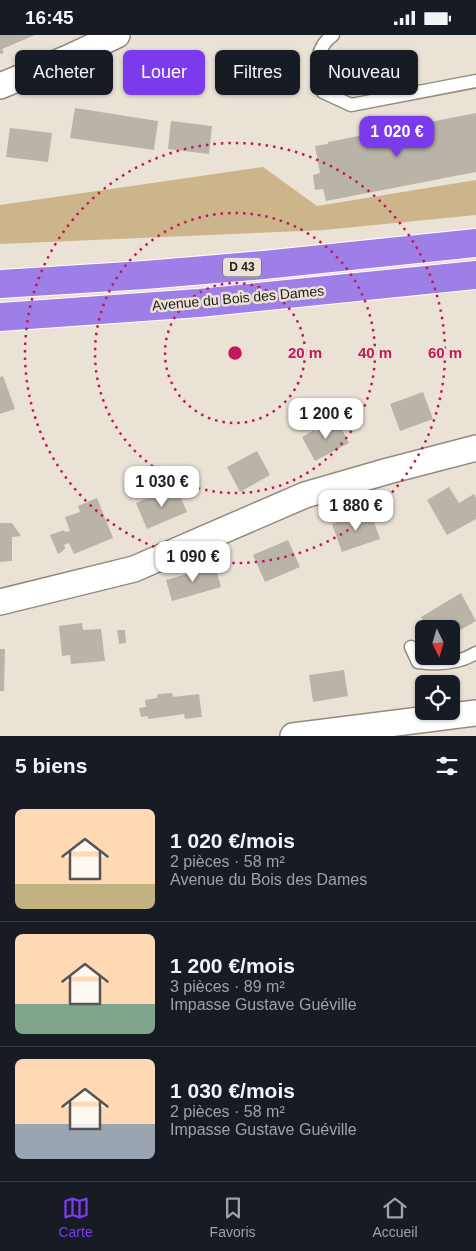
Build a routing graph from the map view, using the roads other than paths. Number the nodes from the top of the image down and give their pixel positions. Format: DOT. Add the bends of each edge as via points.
graph roads {
  1 [pos="117,35"];
  2 [pos="333,35"];
  3 [pos="476,81"];
  4 [pos="0,86"];
  5 [pos="476,243"];
  6 [pos="476,275"];
  7 [pos="0,284"];
  8 [pos="0,317"];
  9 [pos="476,448"];
  10 [pos="0,602"];
  11 [pos="411,647"];
  12 [pos="476,653"];
  13 [pos="476,713"];
  14 [pos="293,736"];
  1 -- 4 [label="street"];
  2 -- 3 [label="lane" via="318,57 318,77 323,92 351,105"];
  5 -- 7 [label="highway, D 43" via="264,265"];
  6 -- 8 [label="highway, Avenue du Bois des Dames / D 43" via="199,303"];
  9 -- 10 [label="street" via="305,495 134,569"];
  11 -- 12 [label="lane" via="418,662 437,665 464,661"];
  13 -- 14 [label="street"];
}
